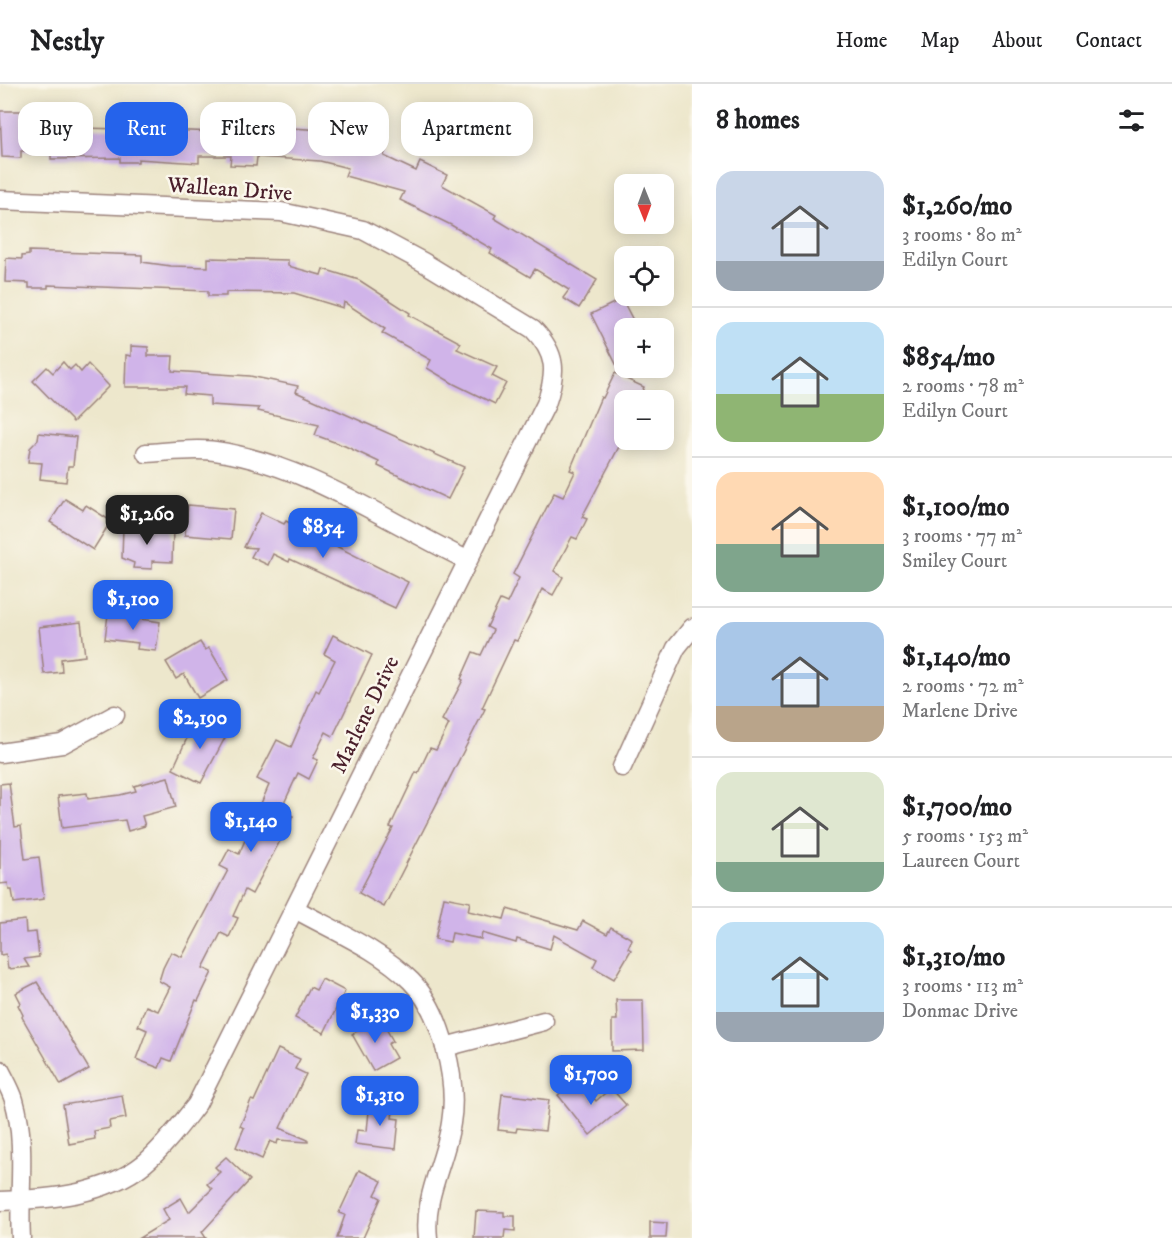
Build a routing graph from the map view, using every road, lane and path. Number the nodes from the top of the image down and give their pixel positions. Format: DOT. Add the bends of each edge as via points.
graph roads {
  1 [pos="0,200"];
  2 [pos="554,362"];
  3 [pos="146,453"];
  4 [pos="467,560"];
  5 [pos="692,628"];
  6 [pos="115,715"];
  7 [pos="0,753"];
  8 [pos="622,767"];
  9 [pos="295,909"];
  10 [pos="544,1021"];
  11 [pos="445,1047"];
  12 [pos="0,1070"];
  13 [pos="20,1200"];
  14 [pos="0,1201"];
  15 [pos="21,1238"];
  16 [pos="428,1238"];
  1 -- 2 [label="street, Wallean Drive" via="280,212 363,230 423,261 533,329 547,343"];
  2 -- 4 [label="street, Marlene Drive" via="546,404"];
  3 -- 4 [label="street" via="212,450 259,459 303,476"];
  4 -- 9 [label="street, Marlene Drive"];
  5 -- 8 [label="street" via="676,648"];
  6 -- 7 [label="street" via="62,744"];
  9 -- 11 [label="street" via="365,946 412,982 434,1018"];
  9 -- 13 [label="street, Marlene Drive" via="197,1104 170,1138 144,1164 107,1183 75,1195"];
  10 -- 11 [label="street"];
  11 -- 16 [label="street" via="452,1071 452,1122 427,1203"];
  12 -- 13 [label="street" via="14,1099 22,1147"];
  13 -- 14 [label="street, Marlene Drive"];
  13 -- 15 [label="street"];
}
